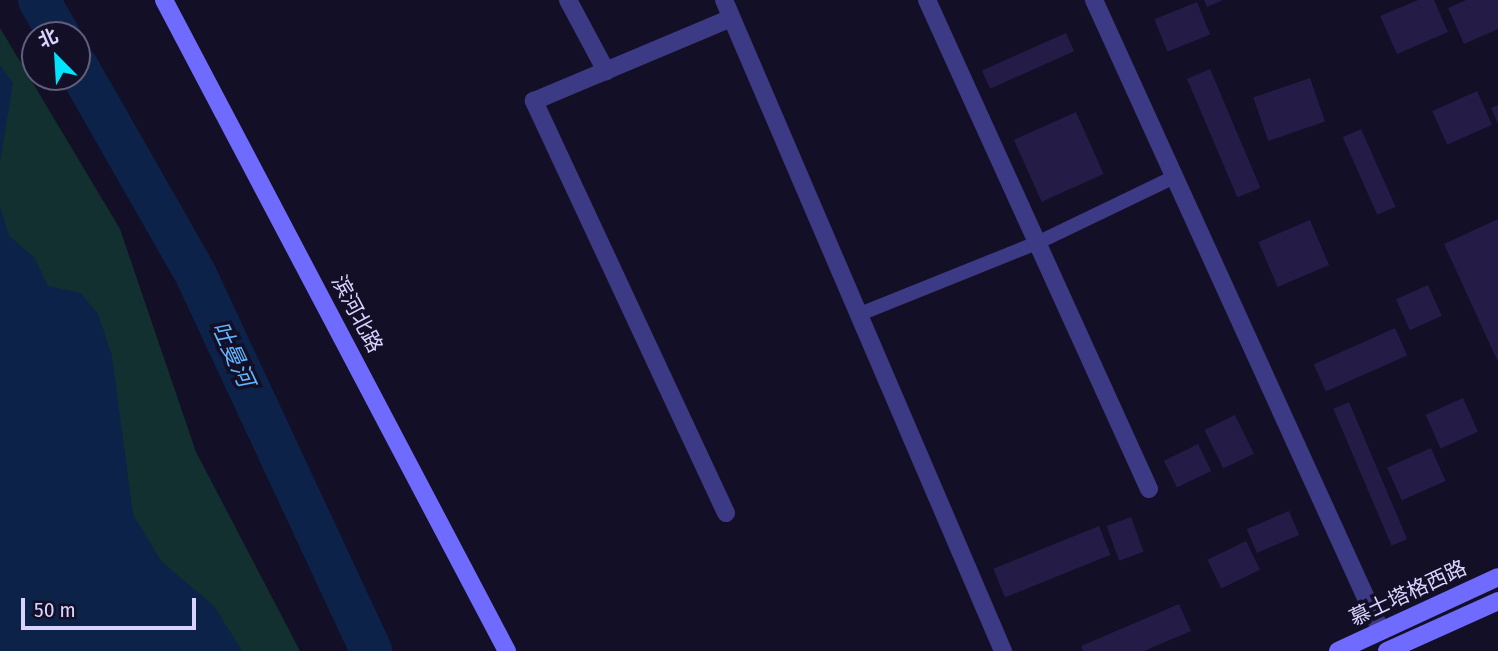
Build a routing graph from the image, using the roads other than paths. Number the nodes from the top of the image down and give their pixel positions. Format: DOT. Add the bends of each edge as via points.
graph roads {
  1 [pos="164,0"];
  2 [pos="568,0"];
  3 [pos="724,0"];
  4 [pos="927,0"];
  5 [pos="1094,0"];
  6 [pos="731,18"];
  7 [pos="606,71"];
  8 [pos="1174,177"];
  9 [pos="1037,243"];
  10 [pos="860,314"];
  11 [pos="1149,489"];
  12 [pos="726,513"];
  13 [pos="1498,577"];
  14 [pos="1498,601"];
  15 [pos="1381,631"];
  16 [pos="507,651"];
  17 [pos="1003,651"];
  18 [pos="1338,651"];
  19 [pos="1387,651"];
  1 -- 16 [label="main road, 滨河北路"];
  2 -- 7 [label="street"];
  3 -- 6 [label="street"];
  4 -- 9 [label="street"];
  5 -- 8 [label="street"];
  6 -- 7 [label="street"];
  6 -- 10 [label="street"];
  7 -- 12 [label="street" via="534,101"];
  8 -- 9 [label="lane"];
  8 -- 15 [label="street"];
  9 -- 10 [label="lane"];
  9 -- 11 [label="street"];
  10 -- 17 [label="street"];
  13 -- 15 [label="main road, 慕士塔格西路"];
  14 -- 19 [label="main road, 慕士塔格西路"];
  15 -- 18 [label="main road, 慕士塔格西路"];
}
